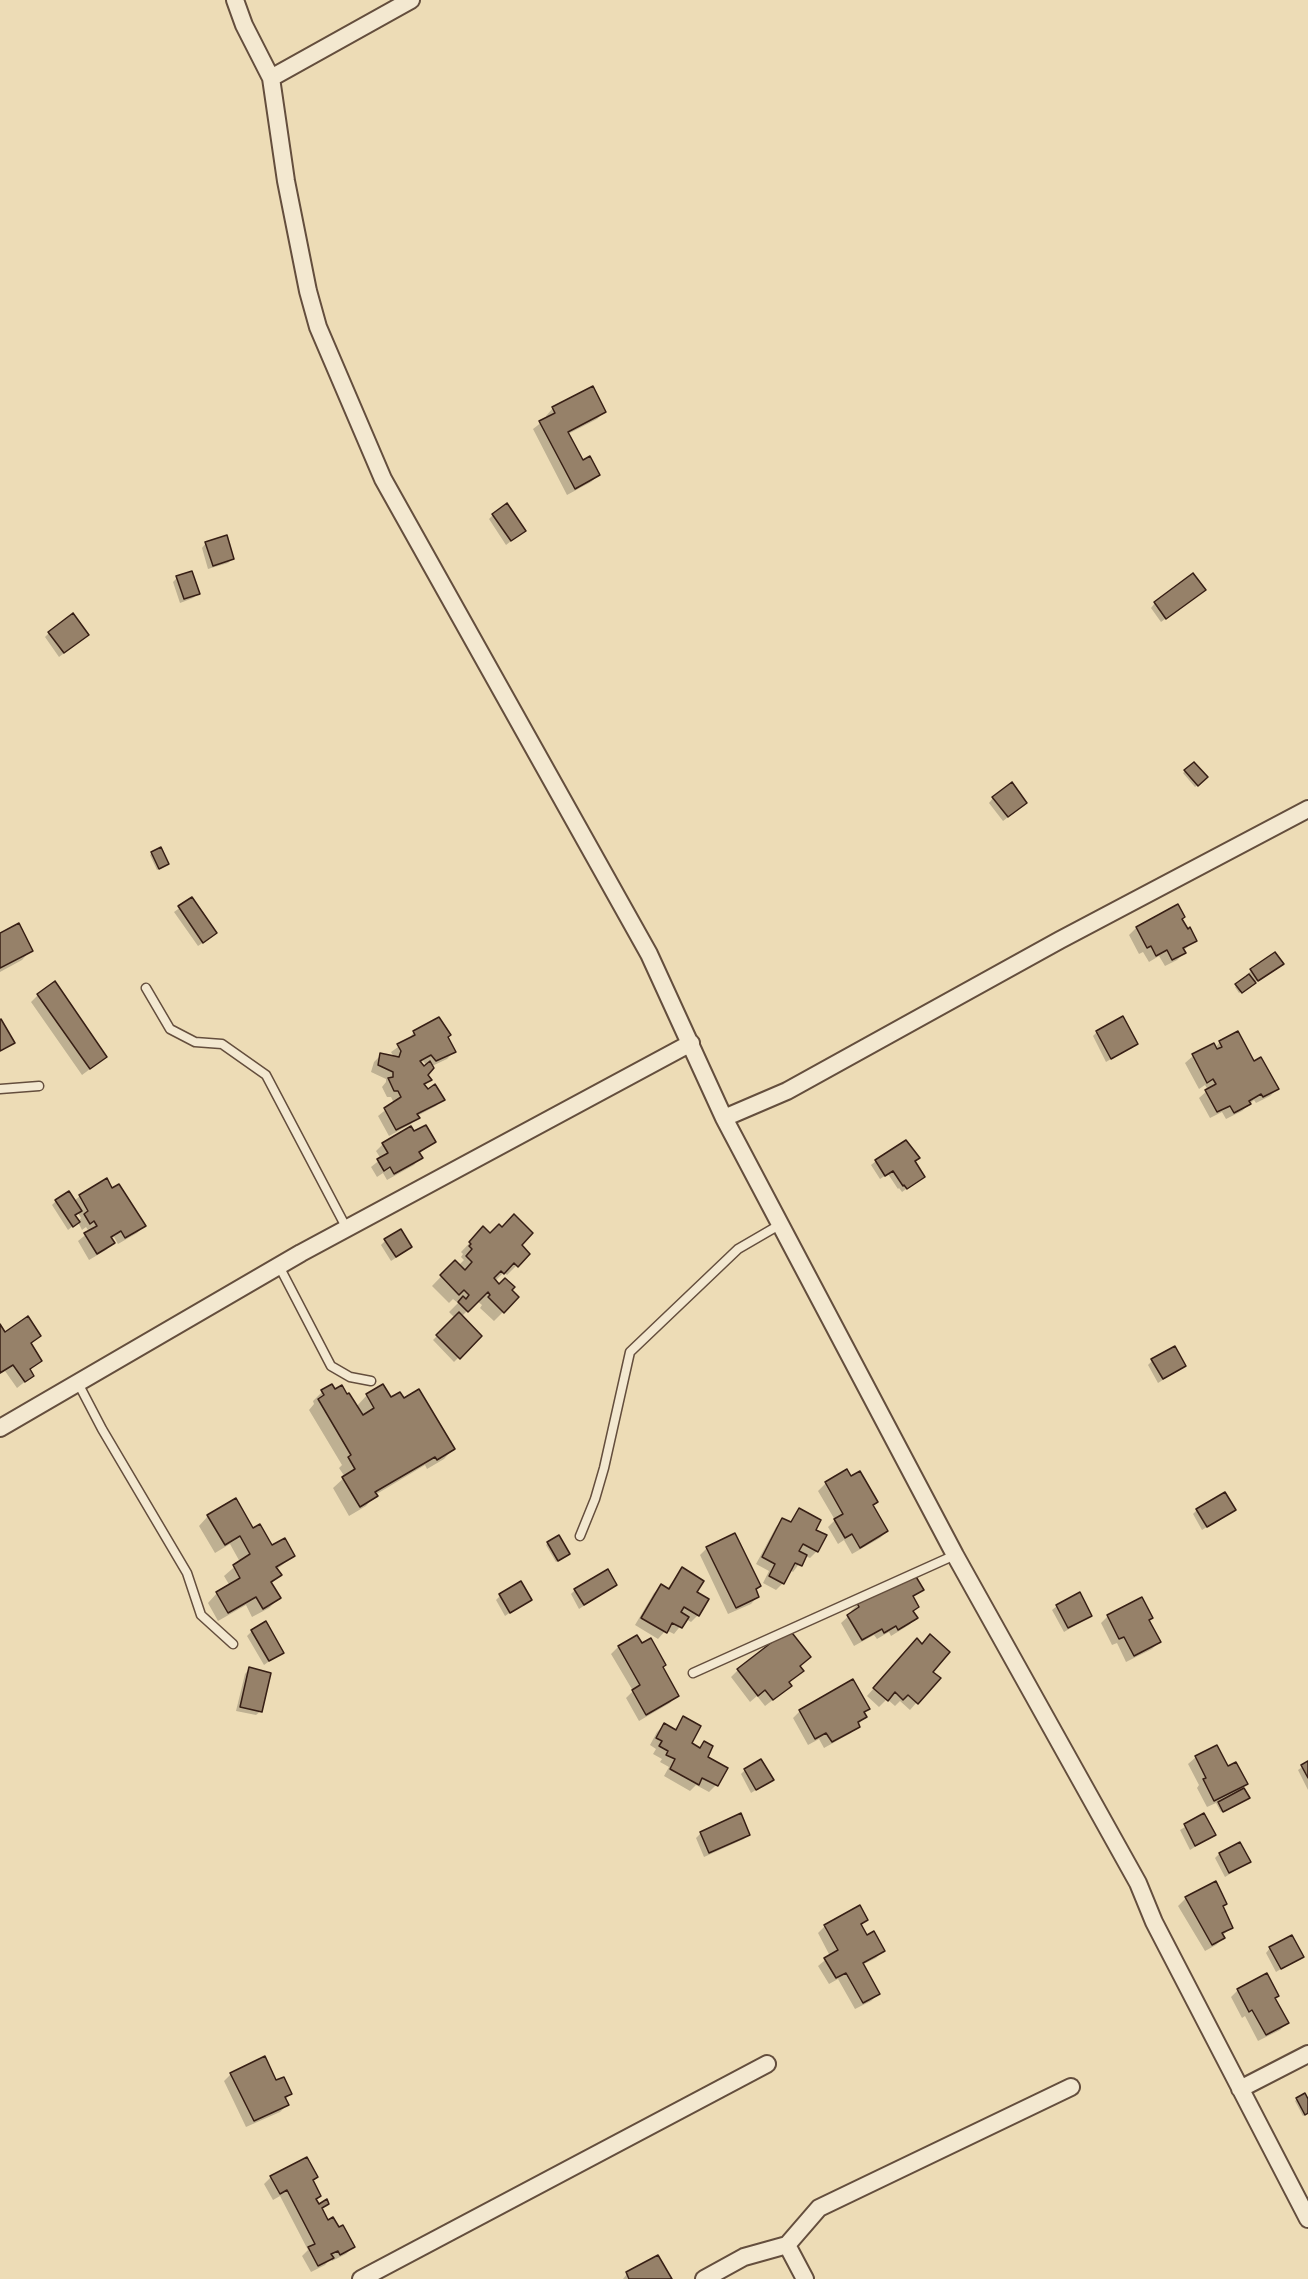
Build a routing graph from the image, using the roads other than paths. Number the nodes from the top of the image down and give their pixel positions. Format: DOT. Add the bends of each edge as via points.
graph roads {
  1 [pos="235,0"];
  2 [pos="411,0"];
  3 [pos="271,78"];
  4 [pos="1308,809"];
  5 [pos="146,988"];
  6 [pos="691,1043"];
  7 [pos="39,1086"];
  8 [pos="0,1089"];
  9 [pos="724,1118"];
  10 [pos="782,1224"];
  11 [pos="347,1229"];
  12 [pos="279,1266"];
  13 [pos="371,1381"];
  14 [pos="78,1383"];
  15 [pos="0,1428"];
  16 [pos="580,1536"];
  17 [pos="955,1555"];
  18 [pos="233,1644"];
  19 [pos="693,1673"];
  20 [pos="1308,2054"];
  21 [pos="766,2064"];
  22 [pos="1071,2087"];
  23 [pos="1240,2089"];
  24 [pos="1308,2219"];
  25 [pos="787,2245"];
  26 [pos="361,2279"];
  27 [pos="704,2279"];
  28 [pos="805,2279"];
  1 -- 3 [label="street"];
  2 -- 3 [label="street"];
  3 -- 6 [label="street" via="286,181 318,327 384,479 649,954"];
  4 -- 9 [label="street" via="787,1091"];
  5 -- 11 [label="lane" via="170,1029 195,1042 222,1044 266,1075"];
  6 -- 9 [label="street"];
  6 -- 11 [label="street"];
  7 -- 8 [label="lane"];
  9 -- 10 [label="street"];
  10 -- 16 [label="lane" via="738,1249 630,1352 604,1468"];
  10 -- 17 [label="street"];
  11 -- 12 [label="street"];
  12 -- 13 [label="lane" via="331,1366 350,1377"];
  12 -- 14 [label="street"];
  14 -- 15 [label="street"];
  14 -- 18 [label="lane" via="187,1573 201,1615"];
  17 -- 19 [label="lane"];
  17 -- 23 [label="street" via="1138,1883"];
  20 -- 23 [label="street"];
  21 -- 26 [label="street"];
  22 -- 25 [label="street" via="819,2208"];
  23 -- 24 [label="street"];
  25 -- 27 [label="street" via="744,2257"];
  25 -- 28 [label="street"];
}
